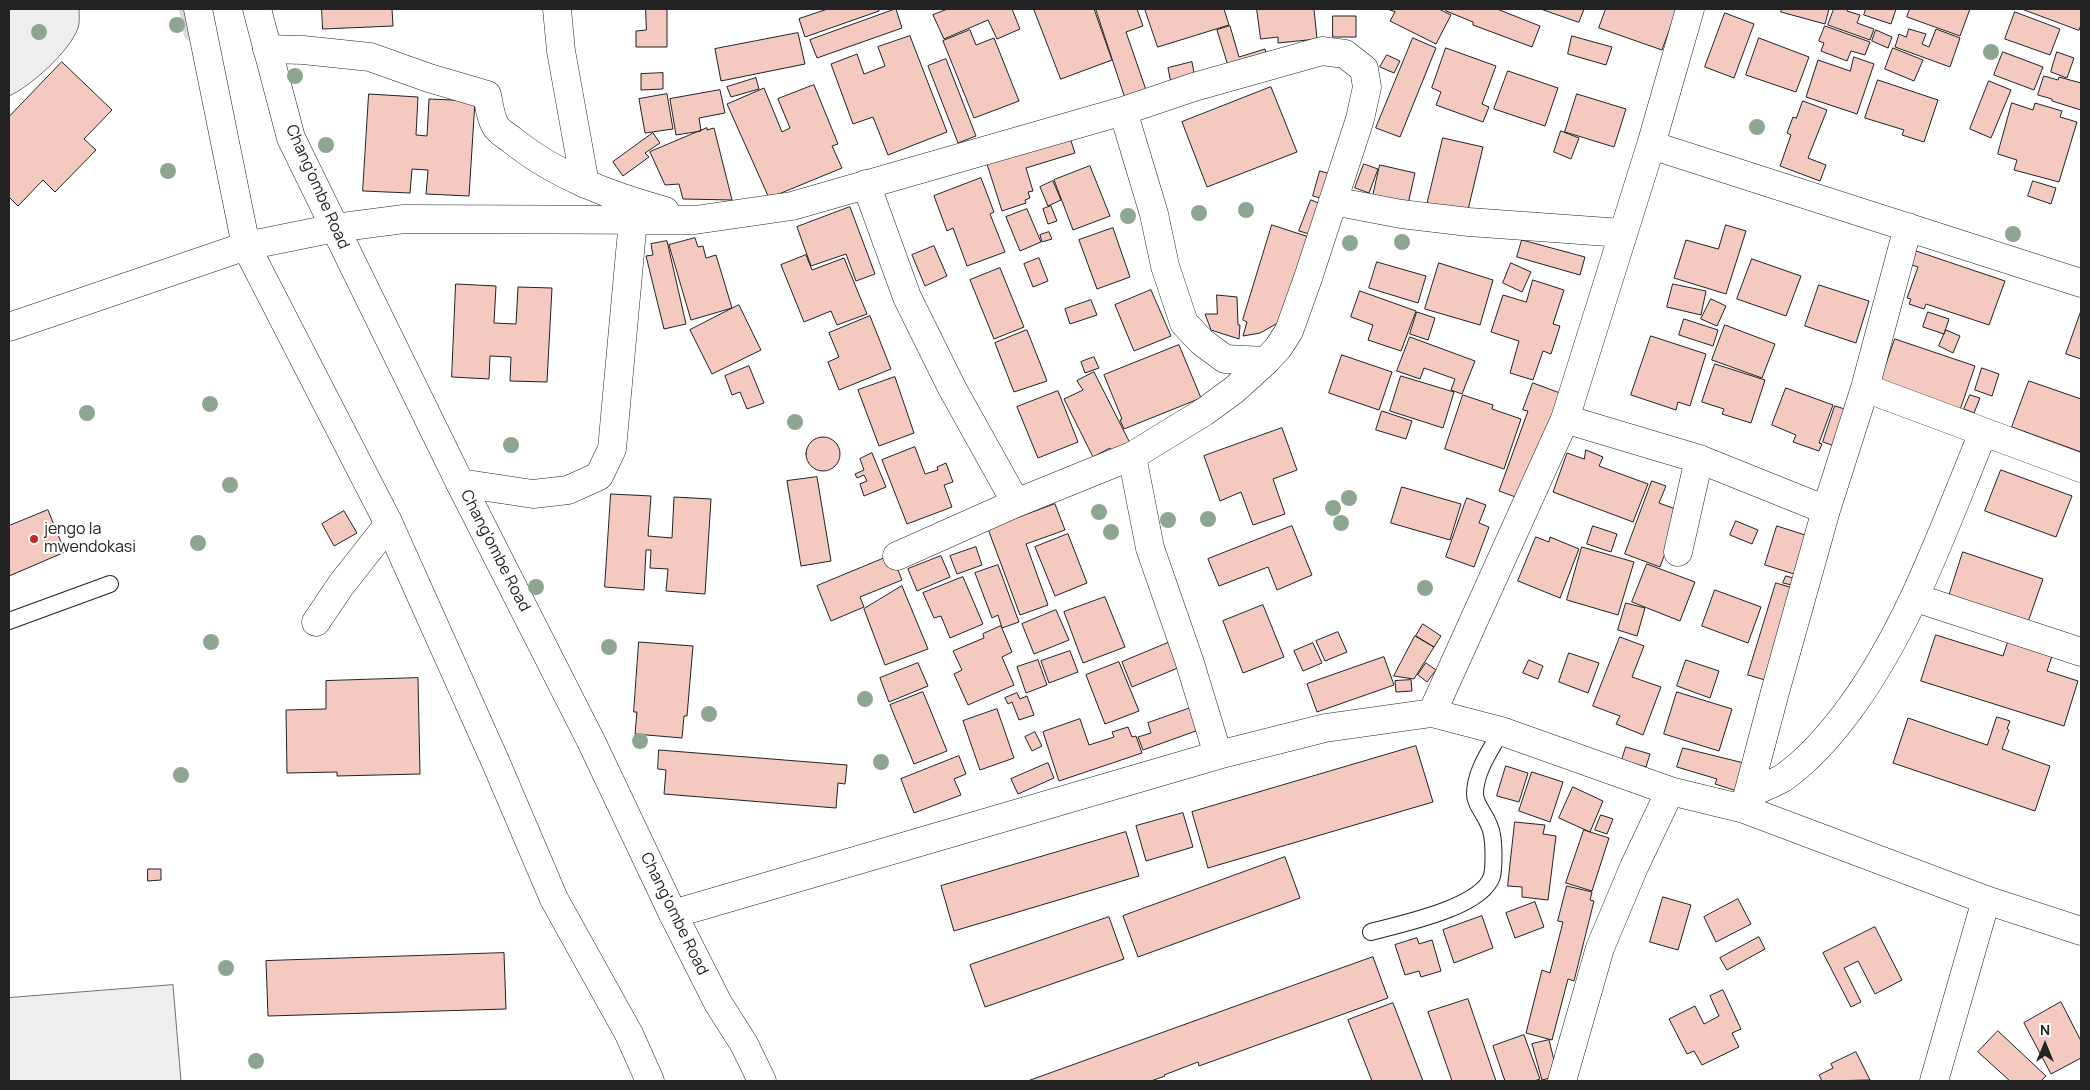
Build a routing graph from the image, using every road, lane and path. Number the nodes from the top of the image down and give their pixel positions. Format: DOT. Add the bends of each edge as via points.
graph roads {
  1 [pos="198,9"];
  2 [pos="257,9"];
  3 [pos="557,9"];
  4 [pos="1690,9"];
  5 [pos="267,49"];
  6 [pos="1124,111"];
  7 [pos="1650,145"];
  8 [pos="585,184"];
  9 [pos="866,184"];
  10 [pos="1333,201"];
  11 [pos="633,220"];
  12 [pos="695,220"];
  13 [pos="1908,227"];
  14 [pos="335,228"];
  15 [pos="1622,232"];
  16 [pos="246,246"];
  17 [pos="2081,282"];
  18 [pos="9,327"];
  19 [pos="1266,361"];
  20 [pos="1865,388"];
  21 [pos="1566,419"];
  22 [pos="1983,433"];
  23 [pos="1132,456"];
  24 [pos="1700,459"];
  25 [pos="2081,468"];
  26 [pos="460,483"];
  27 [pos="1016,503"];
  28 [pos="1826,510"];
  29 [pos="388,522"];
  30 [pos="1678,552"];
  31 [pos="897,556"];
  32 [pos="110,584"];
  33 [pos="1916,598"];
  34 [pos="9,622"];
  35 [pos="316,622"];
  36 [pos="2081,652"];
  37 [pos="1432,713"];
  38 [pos="1501,731"];
  39 [pos="1218,755"];
  40 [pos="1670,791"];
  41 [pos="1746,802"];
  42 [pos="1986,900"];
  43 [pos="673,914"];
  44 [pos="2081,931"];
  45 [pos="1371,932"];
  46 [pos="650,1081"];
  47 [pos="762,1081"];
  48 [pos="1562,1081"];
  49 [pos="1934,1081"];
  1 -- 16 [label="street"];
  2 -- 5 [label="street, Chang'ombe Road"];
  3 -- 8 [label="street" via="561,51"];
  4 -- 7 [label="street"];
  5 -- 8 [label="street" via="370,56 487,95 496,127 536,157"];
  5 -- 14 [label="street, Chang'ombe Road" via="291,138"];
  6 -- 9 [label="street"];
  6 -- 10 [label="street" via="1194,87 1322,51 1345,54 1364,69 1367,88"];
  6 -- 19 [label="street" via="1154,214 1165,266 1184,323 1225,359"];
  7 -- 13 [label="street"];
  7 -- 15 [label="street"];
  8 -- 12 [label="street"];
  9 -- 12 [label="street" via="792,206"];
  9 -- 27 [label="street" via="907,297 952,388"];
  10 -- 15 [label="street" via="1459,221"];
  10 -- 19 [label="street" via="1290,331"];
  11 -- 12 [label="street"];
  11 -- 14 [label="street" via="404,218"];
  11 -- 26 [label="street" via="612,449 599,476 568,490 533,494"];
  13 -- 17 [label="street"];
  13 -- 20 [label="street"];
  14 -- 16 [label="street"];
  14 -- 26 [label="street, Chang'ombe Road"];
  15 -- 21 [label="street"];
  16 -- 18 [label="street"];
  16 -- 29 [label="street"];
  19 -- 23 [label="street" via="1204,412"];
  20 -- 22 [label="street"];
  20 -- 28 [label="street"];
  21 -- 24 [label="street"];
  21 -- 37 [label="street"];
  22 -- 25 [label="street"];
  22 -- 33 [label="street"];
  23 -- 27 [label="street"];
  23 -- 39 [label="street" via="1150,548"];
  24 -- 28 [label="street"];
  24 -- 30 [label="street"];
  26 -- 43 [label="street, Chang'ombe Road" via="591,741"];
  27 -- 31 [label="street"];
  28 -- 41 [label="street"];
  29 -- 35 [label="street"];
  29 -- 46 [label="street" via="554,899 629,1034"];
  32 -- 34 [label="lane"];
  33 -- 36 [label="street"];
  33 -- 41 [label="street" via="1867,685 1837,727 1812,754"];
  37 -- 38 [label="street"];
  37 -- 39 [label="street" via="1325,728"];
  38 -- 40 [label="street"];
  38 -- 45 [label="lane" via="1482,765 1475,793 1475,800 1490,823 1493,836 1492,876 1485,888 1459,906"];
  39 -- 43 [label="street"];
  40 -- 41 [label="street"];
  40 -- 48 [label="street" via="1600,948"];
  41 -- 42 [label="street"];
  42 -- 44 [label="street"];
  42 -- 49 [label="street"];
  43 -- 47 [label="street, Chang'ombe Road" via="718,1004 744,1044"];
}
